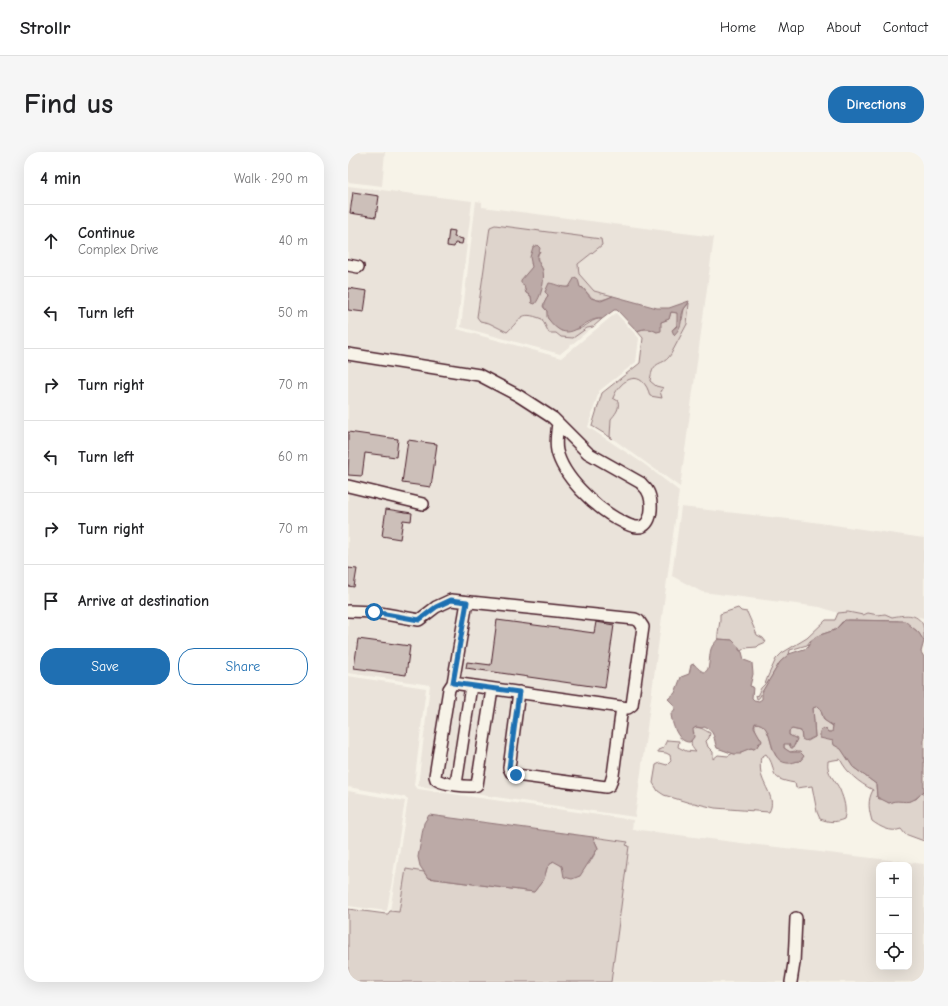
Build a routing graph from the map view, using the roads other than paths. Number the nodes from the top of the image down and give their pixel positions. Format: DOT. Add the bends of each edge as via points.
graph roads {
  1 [pos="348,354"];
  2 [pos="558,423"];
  3 [pos="348,486"];
  4 [pos="423,504"];
  5 [pos="467,602"];
  6 [pos="348,611"];
  7 [pos="453,683"];
  8 [pos="471,686"];
  9 [pos="492,689"];
  10 [pos="519,692"];
  11 [pos="622,707"];
  12 [pos="456,784"];
  13 [pos="796,918"];
  14 [pos="791,982"];
  1 -- 2 [label="street" via="478,375 519,396"];
  2 -- 2 [label="street" via="588,452 628,475 648,491 651,509 647,524 643,527 626,524 602,510 582,492 563,466 557,450"];
  3 -- 4 [label="street"];
  5 -- 6 [label="street" via="451,600 436,607 419,620 374,612"];
  5 -- 7 [label="street"];
  5 -- 11 [label="street" via="639,621 643,627 632,705 628,708"];
  7 -- 8 [label="street"];
  7 -- 12 [label="street" via="448,689 435,776 439,782"];
  8 -- 9 [label="street"];
  8 -- 12 [label="street"];
  9 -- 10 [label="street"];
  9 -- 12 [label="street" via="477,785 472,787"];
  10 -- 11 [label="street"];
  10 -- 11 [label="street" via="509,768 516,775 606,787 610,785"];
  13 -- 14 [label="street"];
}
